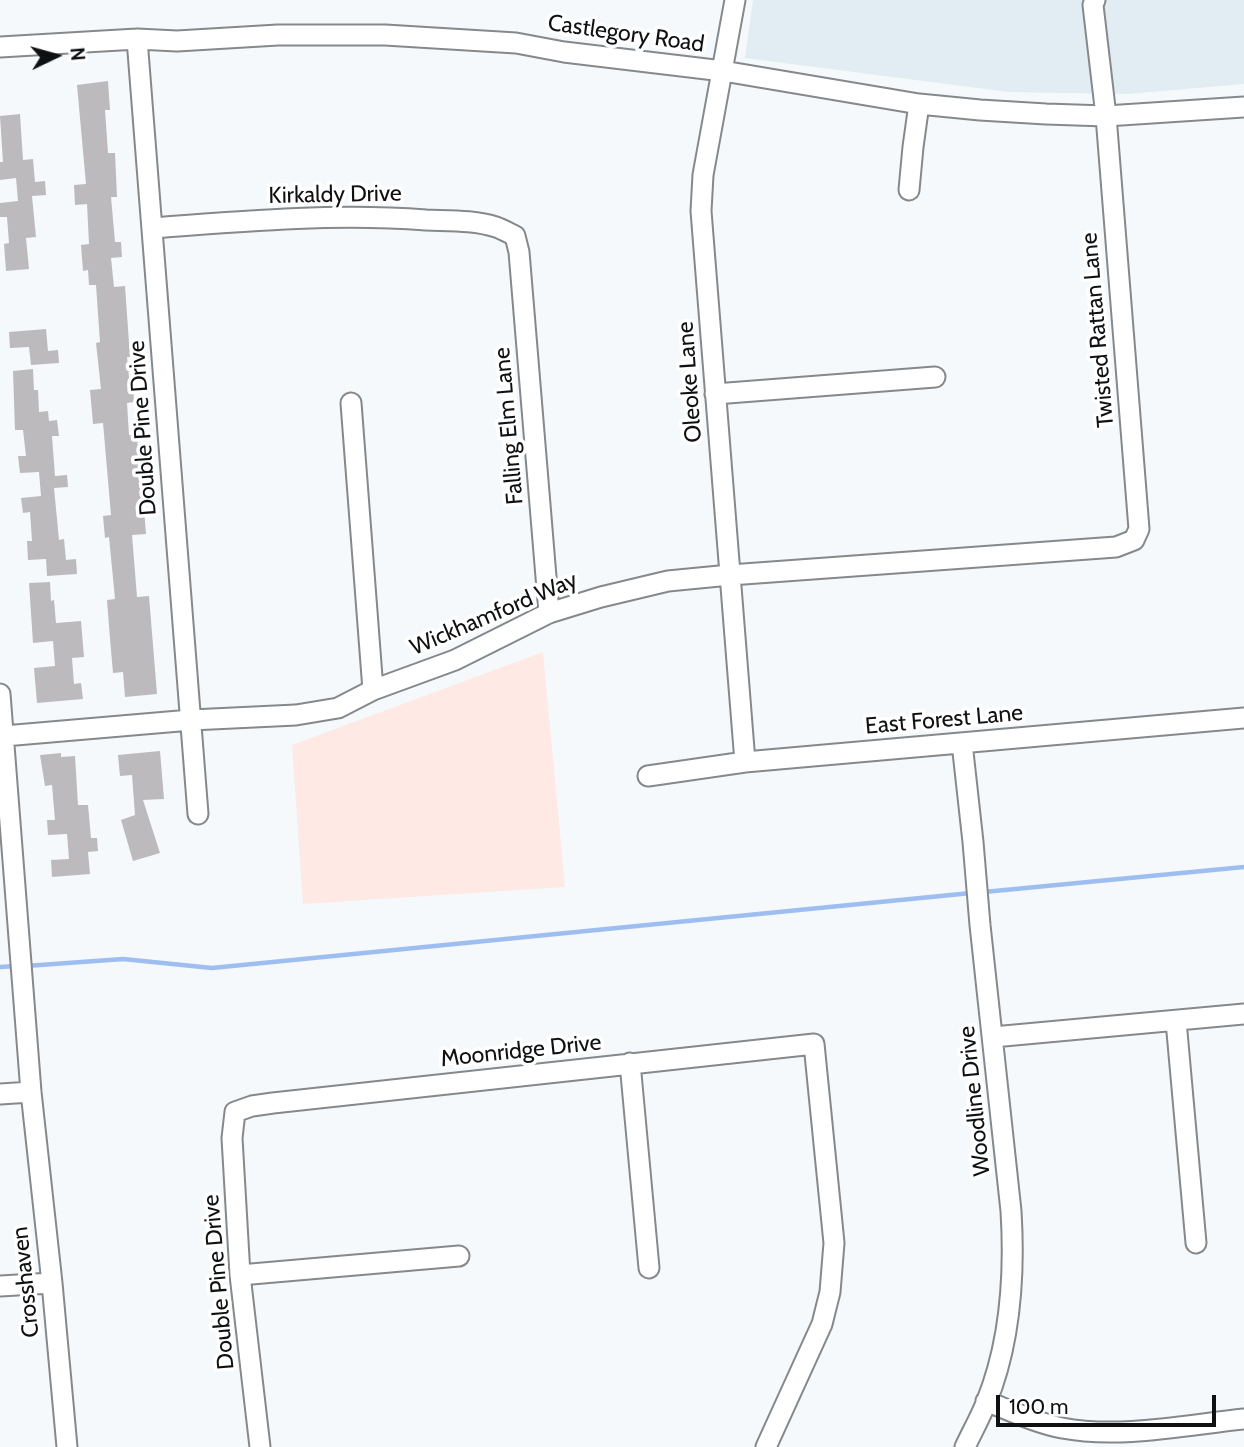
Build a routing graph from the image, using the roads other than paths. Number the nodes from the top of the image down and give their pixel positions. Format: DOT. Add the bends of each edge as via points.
graph roads {
  1 [pos="736,0"];
  2 [pos="1095,0"];
  3 [pos="137,39"];
  4 [pos="0,47"];
  5 [pos="723,71"];
  6 [pos="919,104"];
  7 [pos="1244,107"];
  8 [pos="1106,116"];
  9 [pos="909,190"];
  10 [pos="152,228"];
  11 [pos="515,236"];
  12 [pos="935,377"];
  13 [pos="715,394"];
  14 [pos="351,403"];
  15 [pos="1134,540"];
  16 [pos="730,575"];
  17 [pos="549,613"];
  18 [pos="373,690"];
  19 [pos="0,694"];
  20 [pos="1244,718"];
  21 [pos="191,720"];
  22 [pos="4,736"];
  23 [pos="962,743"];
  24 [pos="745,762"];
  25 [pos="648,776"];
  26 [pos="198,814"];
  27 [pos="5,826"];
  28 [pos="1244,1014"];
  29 [pos="1176,1021"];
  30 [pos="993,1037"];
  31 [pos="630,1063"];
  32 [pos="31,1092"];
  33 [pos="0,1094"];
  34 [pos="234,1112"];
  35 [pos="1196,1243"];
  36 [pos="459,1256"];
  37 [pos="649,1268"];
  38 [pos="240,1275"];
  39 [pos="52,1283"];
  40 [pos="0,1286"];
  41 [pos="986,1401"];
  42 [pos="1244,1419"];
  43 [pos="67,1447"];
  44 [pos="260,1447"];
  45 [pos="766,1447"];
  46 [pos="965,1447"];
  1 -- 5 [label="street, Oleoke Lane"];
  2 -- 8 [label="street, Twisted Rattan Lane"];
  3 -- 4 [label="street, Castlegory Road"];
  3 -- 5 [label="street, Castlegory Road" via="386,35 516,43"];
  3 -- 10 [label="street, Double Pine Drive"];
  5 -- 6 [label="street, Castlegory Road"];
  5 -- 13 [label="street, Oleoke Lane" via="703,175 701,211"];
  6 -- 8 [label="street, Castlegory Road"];
  6 -- 9 [label="street"];
  7 -- 8 [label="street, Castlegory Road"];
  8 -- 15 [label="street, Twisted Rattan Lane" via="1139,528"];
  10 -- 11 [label="street, Kirkaldy Drive" via="363,217 471,223"];
  10 -- 21 [label="street, Double Pine Drive"];
  11 -- 17 [label="street, Falling Elm Lane"];
  12 -- 13 [label="street"];
  13 -- 16 [label="street, Oleoke Lane"];
  14 -- 18 [label="street"];
  15 -- 16 [label="street, Wickhamford Way" via="1116,547"];
  16 -- 17 [label="street, Wickhamford Way" via="668,581"];
  16 -- 24 [label="street, Oleoke Lane"];
  17 -- 18 [label="street, Wickhamford Way" via="455,660"];
  18 -- 21 [label="street, Wickhamford Way" via="338,708 296,715"];
  19 -- 22 [label="street, Crosshaven"];
  20 -- 23 [label="street, East Forest Lane"];
  21 -- 22 [label="street, Wickhamford Way"];
  21 -- 26 [label="street, Double Pine Drive"];
  22 -- 27 [label="street, Crosshaven"];
  23 -- 24 [label="street, East Forest Lane"];
  23 -- 30 [label="street, Woodline Drive"];
  24 -- 25 [label="street, East Forest Lane"];
  27 -- 32 [label="street, Crosshaven"];
  28 -- 29 [label="street"];
  29 -- 30 [label="street"];
  29 -- 35 [label="street"];
  30 -- 41 [label="street, Woodline Drive" via="1014,1252 1007,1331"];
  31 -- 34 [label="street, Moonridge Drive" via="273,1103"];
  31 -- 37 [label="street"];
  31 -- 45 [label="street, Moonridge Drive" via="814,1045 834,1243 832,1276 822,1324"];
  32 -- 33 [label="street"];
  32 -- 39 [label="street, Crosshaven"];
  34 -- 38 [label="street, Double Pine Drive"];
  36 -- 38 [label="street"];
  38 -- 44 [label="street, Double Pine Drive"];
  39 -- 40 [label="street"];
  39 -- 43 [label="street, Crosshaven"];
  41 -- 42 [label="street" via="1082,1432 1118,1433"];
  41 -- 46 [label="street, Woodline Drive"];
}
